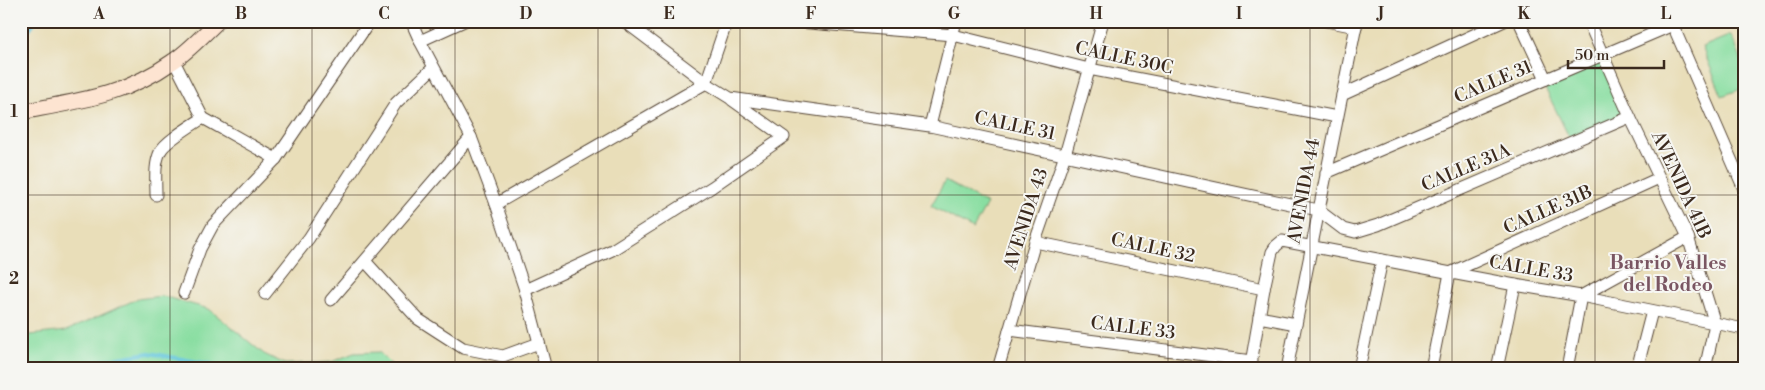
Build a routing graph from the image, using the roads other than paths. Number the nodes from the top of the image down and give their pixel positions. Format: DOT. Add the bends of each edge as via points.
graph roads {
  1 [pos="218,21"];
  2 [pos="370,21"];
  3 [pos="411,21"];
  4 [pos="464,21"];
  5 [pos="624,21"];
  6 [pos="727,21"];
  7 [pos="786,21"];
  8 [pos="956,21"];
  9 [pos="1103,21"];
  10 [pos="1326,21"];
  11 [pos="1504,21"];
  12 [pos="1518,21"];
  13 [pos="1588,21"];
  14 [pos="1672,23"];
  15 [pos="1357,24"];
  16 [pos="953,34"];
  17 [pos="420,42"];
  18 [pos="1602,55"];
  19 [pos="174,61"];
  20 [pos="433,68"];
  21 [pos="1089,69"];
  22 [pos="1546,79"];
  23 [pos="706,83"];
  24 [pos="1342,95"];
  25 [pos="730,98"];
  26 [pos="21,112"];
  27 [pos="1337,117"];
  28 [pos="1630,117"];
  29 [pos="203,118"];
  30 [pos="930,126"];
  31 [pos="471,137"];
  32 [pos="1064,154"];
  33 [pos="276,159"];
  34 [pos="1326,173"];
  35 [pos="1660,178"];
  36 [pos="1743,183"];
  37 [pos="156,195"];
  38 [pos="496,204"];
  39 [pos="1318,210"];
  40 [pos="1688,237"];
  41 [pos="1035,242"];
  42 [pos="1311,246"];
  43 [pos="1382,260"];
  44 [pos="364,261"];
  45 [pos="1450,273"];
  46 [pos="1514,285"];
  47 [pos="1264,289"];
  48 [pos="525,290"];
  49 [pos="184,293"];
  50 [pos="265,294"];
  51 [pos="1581,296"];
  52 [pos="331,300"];
  53 [pos="1652,311"];
  54 [pos="1259,317"];
  55 [pos="1296,324"];
  56 [pos="1715,324"];
  57 [pos="1744,329"];
  58 [pos="1009,330"];
  59 [pos="539,343"];
  60 [pos="1251,365"];
  61 [pos="546,369"];
  62 [pos="998,369"];
  63 [pos="1287,369"];
  64 [pos="1359,369"];
  65 [pos="1431,369"];
  66 [pos="1497,369"];
  67 [pos="1567,369"];
  68 [pos="1637,369"];
  69 [pos="1705,369"];
  1 -- 19 [label="main road"];
  2 -- 33 [label="street"];
  3 -- 17 [label="street"];
  4 -- 17 [label="street"];
  5 -- 23 [label="street, CALLE 31"];
  6 -- 23 [label="street"];
  7 -- 16 [label="street, CALLE 30C"];
  8 -- 16 [label="street"];
  9 -- 21 [label="street, AVENIDA 43"];
  10 -- 15 [label="street"];
  11 -- 24 [label="street"];
  12 -- 22 [label="street"];
  13 -- 18 [label="street, AVENIDA 41B"];
  14 -- 18 [label="street, CALLE 31"];
  14 -- 36 [label="street"];
  15 -- 24 [label="street, AVENIDA 44"];
  16 -- 21 [label="street, CALLE 30C"];
  16 -- 30 [label="street"];
  17 -- 20 [label="street"];
  18 -- 22 [label="street, CALLE 31"];
  18 -- 28 [label="street, AVENIDA 41B"];
  19 -- 26 [label="main road" via="132,86 102,97"];
  19 -- 29 [label="street"];
  20 -- 31 [label="street"];
  20 -- 50 [label="street" via="396,103 309,238"];
  21 -- 27 [label="street, CALLE 30C"];
  21 -- 32 [label="street, AVENIDA 43"];
  22 -- 34 [label="street, CALLE 31"];
  23 -- 25 [label="street, CALLE 31"];
  23 -- 38 [label="street"];
  24 -- 27 [label="street, AVENIDA 44"];
  25 -- 30 [label="street, CALLE 31"];
  25 -- 48 [label="street" via="784,137 612,250"];
  27 -- 34 [label="street, AVENIDA 44"];
  28 -- 35 [label="street, AVENIDA 41B"];
  28 -- 39 [label="street, CALLE 31A" via="1355,232"];
  29 -- 33 [label="street"];
  29 -- 37 [label="street" via="160,150"];
  30 -- 32 [label="street, CALLE 31"];
  31 -- 38 [label="street"];
  31 -- 44 [label="street"];
  32 -- 39 [label="street, CALLE 31"];
  32 -- 41 [label="street, AVENIDA 43"];
  33 -- 49 [label="street" via="213,225 200,249"];
  34 -- 39 [label="street, AVENIDA 44"];
  35 -- 40 [label="street, AVENIDA 41B"];
  35 -- 45 [label="street, CALLE 31B"];
  38 -- 48 [label="street"];
  39 -- 42 [label="street, AVENIDA 44"];
  40 -- 51 [label="street"];
  40 -- 56 [label="street, AVENIDA 41B"];
  41 -- 47 [label="street, CALLE 32"];
  41 -- 58 [label="street, AVENIDA 43"];
  42 -- 43 [label="street, CALLE 33"];
  42 -- 47 [label="street, CALLE 33" via="1282,241 1276,246"];
  42 -- 55 [label="street, AVENIDA 44"];
  43 -- 45 [label="street, CALLE 33"];
  43 -- 64 [label="street"];
  44 -- 52 [label="street"];
  44 -- 59 [label="street" via="418,318 463,348 503,356"];
  45 -- 46 [label="street, CALLE 33"];
  45 -- 65 [label="street"];
  46 -- 51 [label="street, CALLE 33"];
  46 -- 66 [label="street"];
  47 -- 54 [label="street, CALLE 33"];
  48 -- 59 [label="street"];
  51 -- 53 [label="street, CALLE 33"];
  51 -- 67 [label="street"];
  53 -- 56 [label="street, CALLE 33"];
  53 -- 68 [label="street"];
  54 -- 55 [label="street"];
  54 -- 60 [label="street, CALLE 33"];
  55 -- 63 [label="street, AVENIDA 44"];
  56 -- 57 [label="street, CALLE 33"];
  56 -- 69 [label="street, AVENIDA 41B"];
  58 -- 60 [label="street, CALLE 33"];
  58 -- 62 [label="street, AVENIDA 43"];
  59 -- 61 [label="street"];
}
